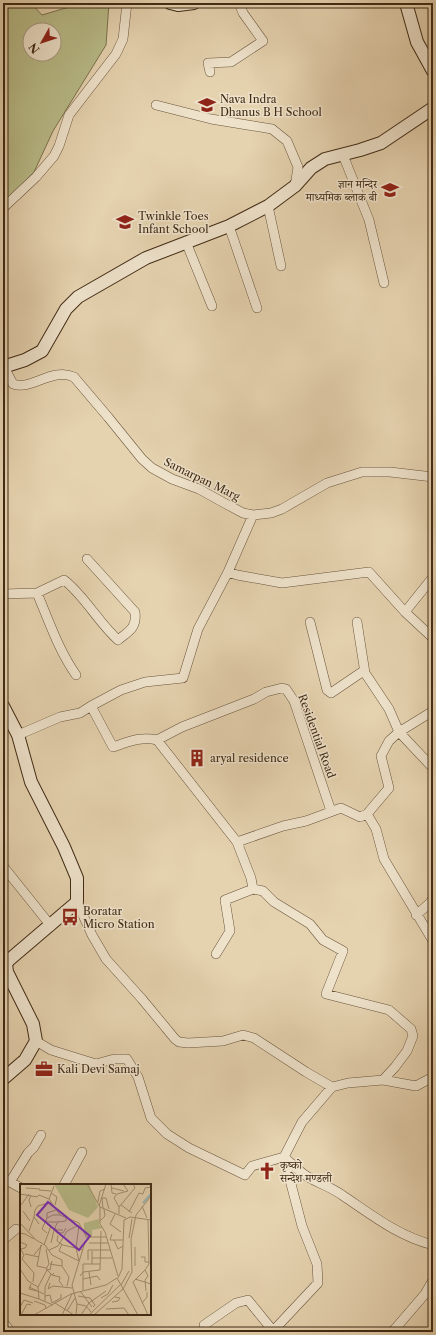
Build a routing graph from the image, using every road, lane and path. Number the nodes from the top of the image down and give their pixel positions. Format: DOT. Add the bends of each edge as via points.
graph roads {
  1 [pos="127,3"];
  2 [pos="170,3"];
  3 [pos="194,3"];
  4 [pos="239,3"];
  5 [pos="406,3"];
  6 [pos="433,71"];
  7 [pos="210,72"];
  8 [pos="156,105"];
  9 [pos="432,112"];
  10 [pos="343,155"];
  11 [pos="296,186"];
  12 [pos="268,206"];
  13 [pos="3,208"];
  14 [pos="229,226"];
  15 [pos="186,242"];
  16 [pos="281,266"];
  17 [pos="384,283"];
  18 [pos="212,306"];
  19 [pos="257,308"];
  20 [pos="3,367"];
  21 [pos="433,477"];
  22 [pos="253,515"];
  23 [pos="87,559"];
  24 [pos="228,572"];
  25 [pos="433,577"];
  26 [pos="37,593"];
  27 [pos="3,594"];
  28 [pos="405,612"];
  29 [pos="310,622"];
  30 [pos="357,622"];
  31 [pos="433,638"];
  32 [pos="365,673"];
  33 [pos="76,675"];
  34 [pos="3,706"];
  35 [pos="91,706"];
  36 [pos="433,711"];
  37 [pos="399,732"];
  38 [pos="18,735"];
  39 [pos="157,740"];
  40 [pos="433,768"];
  41 [pos="331,812"];
  42 [pos="366,814"];
  43 [pos="237,842"];
  44 [pos="3,866"];
  45 [pos="253,889"];
  46 [pos="433,898"];
  47 [pos="77,902"];
  48 [pos="416,915"];
  49 [pos="50,926"];
  50 [pos="433,941"];
  51 [pos="216,954"];
  52 [pos="5,962"];
  53 [pos="36,1041"];
  54 [pos="433,1077"];
  55 [pos="3,1080"];
  56 [pos="383,1080"];
  57 [pos="332,1087"];
  58 [pos="41,1135"];
  59 [pos="82,1152"];
  60 [pos="284,1157"];
  61 [pos="7,1181"];
  62 [pos="65,1184"];
  63 [pos="20,1188"];
  64 [pos="16,1229"];
  65 [pos="3,1240"];
  66 [pos="433,1245"];
  67 [pos="433,1280"];
  68 [pos="3,1322"];
  69 [pos="204,1325"];
  70 [pos="274,1331"];
  71 [pos="11,1332"];
  72 [pos="390,1332"];
  1 -- 13 [label="street" via="123,38 116,54 69,115 54,156"];
  2 -- 3 [label="street"];
  4 -- 7 [label="street" via="263,41 232,62 208,63"];
  5 -- 6 [label="street" via="417,42"];
  8 -- 11 [label="street" via="211,119 272,129 287,141 298,167"];
  9 -- 10 [label="street" via="380,143"];
  10 -- 11 [label="street" via="325,159 311,168"];
  10 -- 17 [label="street" via="370,220"];
  11 -- 12 [label="street"];
  12 -- 14 [label="street"];
  12 -- 16 [label="street"];
  14 -- 15 [label="street"];
  14 -- 19 [label="street"];
  15 -- 18 [label="street"];
  15 -- 20 [label="street" via="146,258 78,297 66,310 42,351"];
  20 -- 22 [label="street, Samarpan Marg" via="13,384 20,387 50,376 67,374 74,377 152,468 172,480 199,489 243,513"];
  21 -- 22 [label="street, Samarpan Marg" via="362,472 327,482 271,514"];
  22 -- 24 [label="street"];
  23 -- 26 [label="street" via="135,612 137,621 132,630 118,640 107,631 72,586 64,580"];
  24 -- 28 [label="street" via="282,582 369,572"];
  24 -- 35 [label="street" via="198,629 183,678 145,682 121,690"];
  25 -- 28 [label="street"];
  26 -- 27 [label="street"];
  26 -- 33 [label="street" via="56,641"];
  28 -- 31 [label="street"];
  29 -- 32 [label="street" via="327,690 331,693 362,672"];
  30 -- 32 [label="street"];
  32 -- 37 [label="street" via="389,709"];
  34 -- 38 [label="street"];
  35 -- 38 [label="street" via="80,713 60,717"];
  35 -- 39 [label="street" via="113,747 137,738"];
  36 -- 37 [label="street"];
  37 -- 40 [label="street"];
  37 -- 42 [label="street" via="389,741 381,756 389,788"];
  38 -- 47 [label="street" via="31,782 77,878"];
  39 -- 41 [label="street, Residential Road" via="266,692 286,689 294,701"];
  39 -- 43 [label="street"];
  41 -- 42 [label="street" via="341,808 360,816"];
  41 -- 43 [label="street"];
  42 -- 48 [label="street" via="376,829 384,859"];
  43 -- 45 [label="street"];
  44 -- 49 [label="street"];
  45 -- 51 [label="street" via="226,900 230,931"];
  45 -- 56 [label="street" via="263,891 274,902 310,924 323,940 343,951 326,994 389,1010 411,1029 413,1036 407,1051"];
  46 -- 48 [label="street"];
  47 -- 49 [label="street"];
  47 -- 57 [label="street" via="106,959 175,1039 188,1042 223,1041 243,1035 254,1038"];
  48 -- 50 [label="street"];
  49 -- 52 [label="street"];
  52 -- 53 [label="street" via="7,972 33,1024"];
  53 -- 55 [label="street" via="25,1060"];
  53 -- 60 [label="street" via="51,1050 96,1064 114,1059 127,1059 138,1077 151,1118 167,1134 245,1175 252,1166"];
  54 -- 56 [label="street" via="416,1086"];
  56 -- 57 [label="street"];
  57 -- 60 [label="street" via="302,1122"];
  58 -- 61 [label="street"];
  59 -- 62 [label="street"];
  60 -- 66 [label="street" via="305,1174 342,1194 369,1215 400,1233"];
  60 -- 70 [label="street" via="302,1226 317,1264 318,1283"];
  61 -- 63 [label="street"];
  64 -- 65 [label="street"];
  67 -- 72 [label="street" via="425,1294"];
  68 -- 71 [label="street"];
  69 -- 70 [label="street" via="236,1303 248,1300"];
}
